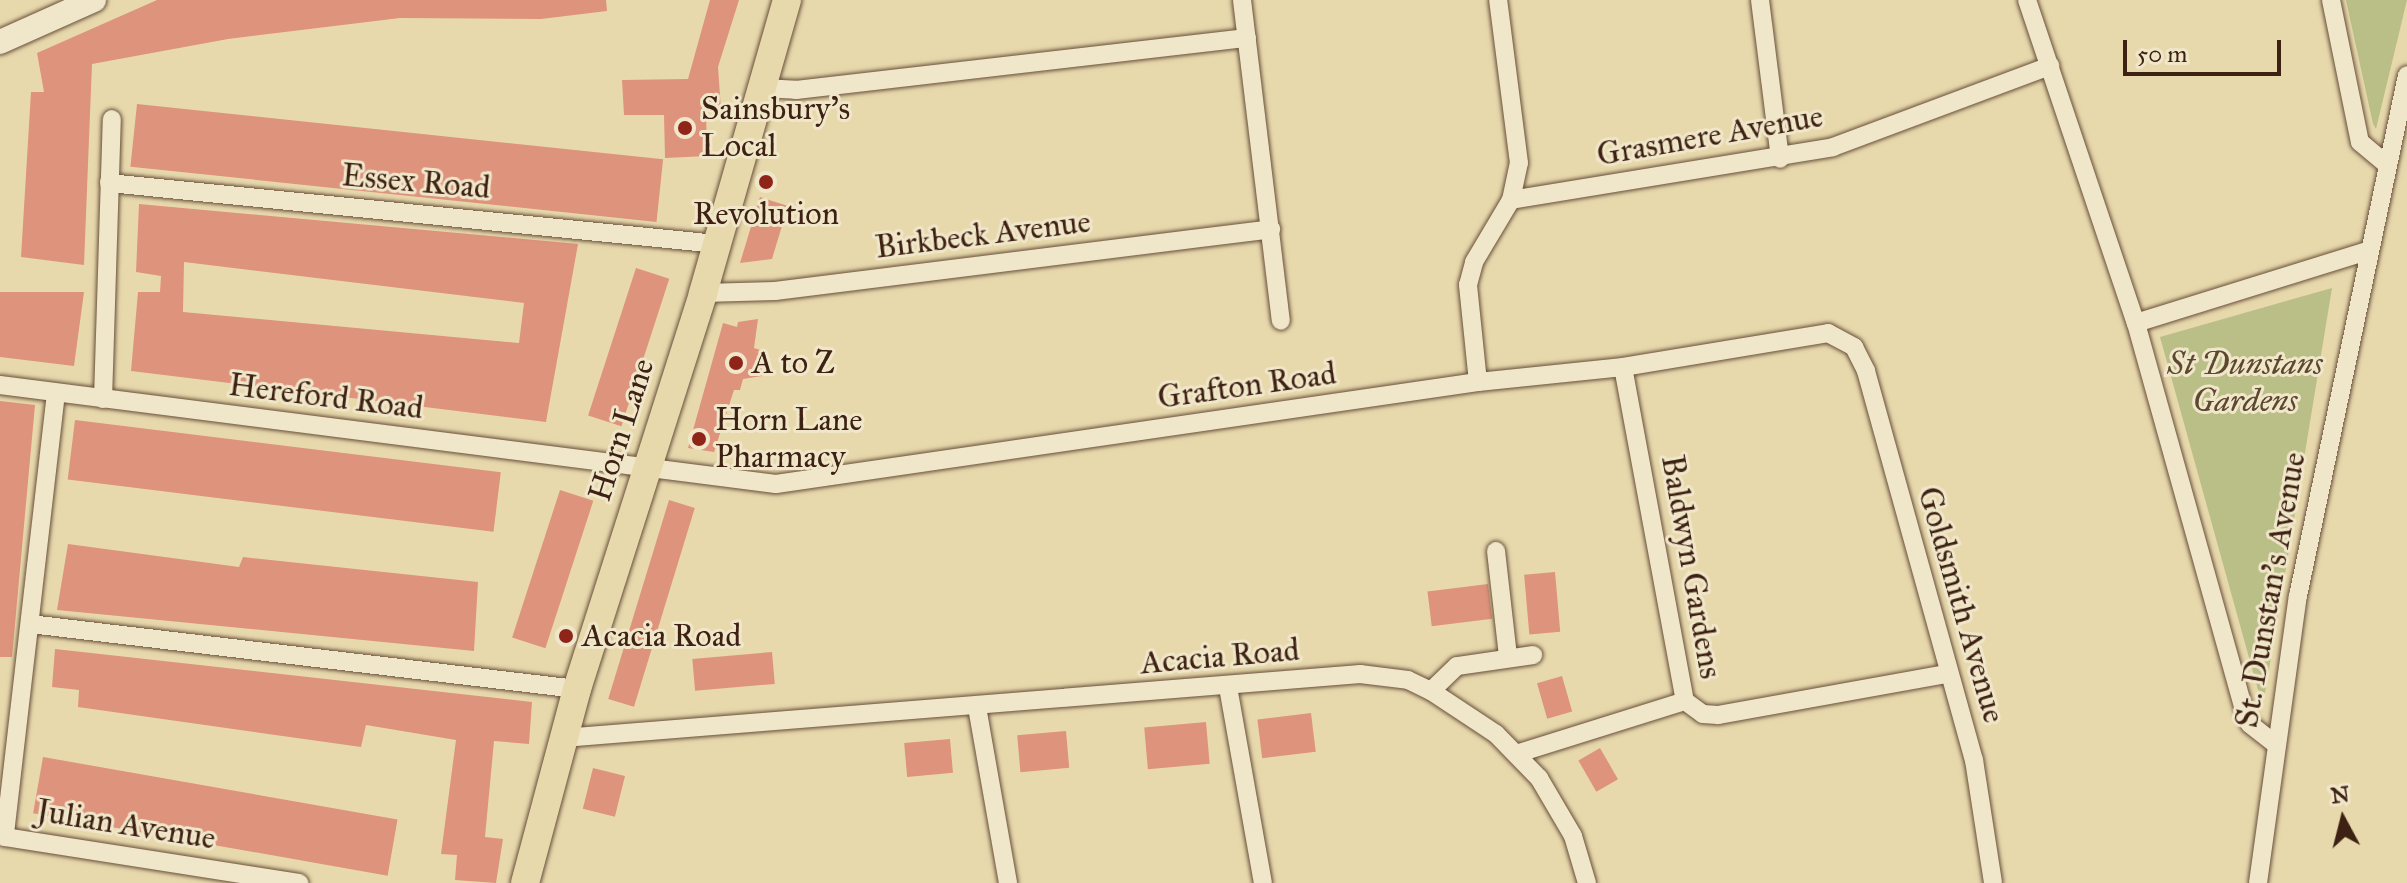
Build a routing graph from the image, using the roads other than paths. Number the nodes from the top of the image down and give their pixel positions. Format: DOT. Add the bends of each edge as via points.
graph roads {
  1 [pos="94,0"];
  2 [pos="787,0"];
  3 [pos="1242,0"];
  4 [pos="1498,0"];
  5 [pos="1760,0"];
  6 [pos="2027,0"];
  7 [pos="2331,0"];
  8 [pos="1247,38"];
  9 [pos="0,42"];
  10 [pos="2050,66"];
  11 [pos="2407,75"];
  12 [pos="762,88"];
  13 [pos="112,119"];
  14 [pos="1780,159"];
  15 [pos="2386,164"];
  16 [pos="109,183"];
  17 [pos="1511,200"];
  18 [pos="1271,229"];
  19 [pos="717,244"];
  20 [pos="2367,251"];
  21 [pos="703,293"];
  22 [pos="1281,321"];
  23 [pos="2136,323"];
  24 [pos="1854,347"];
  25 [pos="1623,367"];
  26 [pos="1478,382"];
  27 [pos="0,385"];
  28 [pos="56,393"];
  29 [pos="103,399"];
  30 [pos="645,467"];
  31 [pos="1496,551"];
  32 [pos="30,624"];
  33 [pos="1533,655"];
  34 [pos="1508,657"];
  35 [pos="1946,674"];
  36 [pos="1228,687"];
  37 [pos="577,689"];
  38 [pos="1431,691"];
  39 [pos="1685,701"];
  40 [pos="977,707"];
  41 [pos="563,738"];
  42 [pos="2274,743"];
  43 [pos="1519,753"];
  44 [pos="299,883"];
  45 [pos="525,883"];
  46 [pos="1008,883"];
  47 [pos="1263,883"];
  48 [pos="1587,883"];
  49 [pos="1993,883"];
  50 [pos="2258,883"];
  1 -- 9 [label="street"];
  2 -- 12 [label="main road, Horn Lane"];
  3 -- 8 [label="street"];
  4 -- 17 [label="street" via="1519,163"];
  5 -- 14 [label="street"];
  6 -- 10 [label="street"];
  7 -- 15 [label="street" via="2360,142"];
  8 -- 12 [label="street" via="796,90"];
  8 -- 18 [label="street"];
  10 -- 14 [label="street, Grasmere Avenue" via="1833,147"];
  10 -- 23 [label="street"];
  11 -- 15 [label="street, St. Dunstan's Avenue"];
  12 -- 19 [label="main road, Horn Lane"];
  13 -- 16 [label="street"];
  14 -- 17 [label="street, Grasmere Avenue"];
  15 -- 20 [label="street, St. Dunstan's Avenue"];
  16 -- 19 [label="street, Essex Road"];
  16 -- 29 [label="street"];
  17 -- 26 [label="street" via="1474,262 1468,285"];
  18 -- 21 [label="street, Birkbeck Avenue" via="775,291"];
  18 -- 22 [label="street"];
  19 -- 21 [label="main road, Horn Lane"];
  20 -- 23 [label="street"];
  20 -- 42 [label="street, St. Dunstan's Avenue"];
  21 -- 30 [label="main road, Horn Lane"];
  23 -- 42 [label="street" via="2244,710 2250,724"];
  24 -- 25 [label="street, Grafton Road" via="1828,333"];
  24 -- 35 [label="street, Goldsmith Avenue" via="1866,371"];
  25 -- 26 [label="street, Grafton Road"];
  25 -- 39 [label="street, Baldwyn Gardens"];
  26 -- 30 [label="street, Grafton Road" via="776,484"];
  27 -- 28 [label="street, Hereford Road"];
  28 -- 29 [label="street, Hereford Road"];
  28 -- 32 [label="street, Julian Avenue"];
  29 -- 30 [label="street, Hereford Road"];
  30 -- 37 [label="main road, Horn Lane"];
  31 -- 34 [label="street"];
  32 -- 37 [label="street"];
  32 -- 44 [label="street, Julian Avenue" via="5,837"];
  33 -- 34 [label="street"];
  34 -- 38 [label="street" via="1457,666"];
  35 -- 39 [label="street, Baldwyn Gardens" via="1718,715 1703,714"];
  35 -- 49 [label="street, Goldsmith Avenue" via="1974,760"];
  36 -- 38 [label="street, Acacia Road" via="1360,674 1408,680"];
  36 -- 40 [label="street, Acacia Road"];
  36 -- 47 [label="street"];
  37 -- 41 [label="main road, Horn Lane"];
  38 -- 43 [label="street, Acacia Road"];
  39 -- 43 [label="street"];
  40 -- 41 [label="street, Acacia Road"];
  40 -- 46 [label="street"];
  41 -- 45 [label="main road, Horn Lane"];
  42 -- 50 [label="street, St. Dunstan's Avenue"];
  43 -- 48 [label="street, Acacia Road" via="1558,805"];
}
